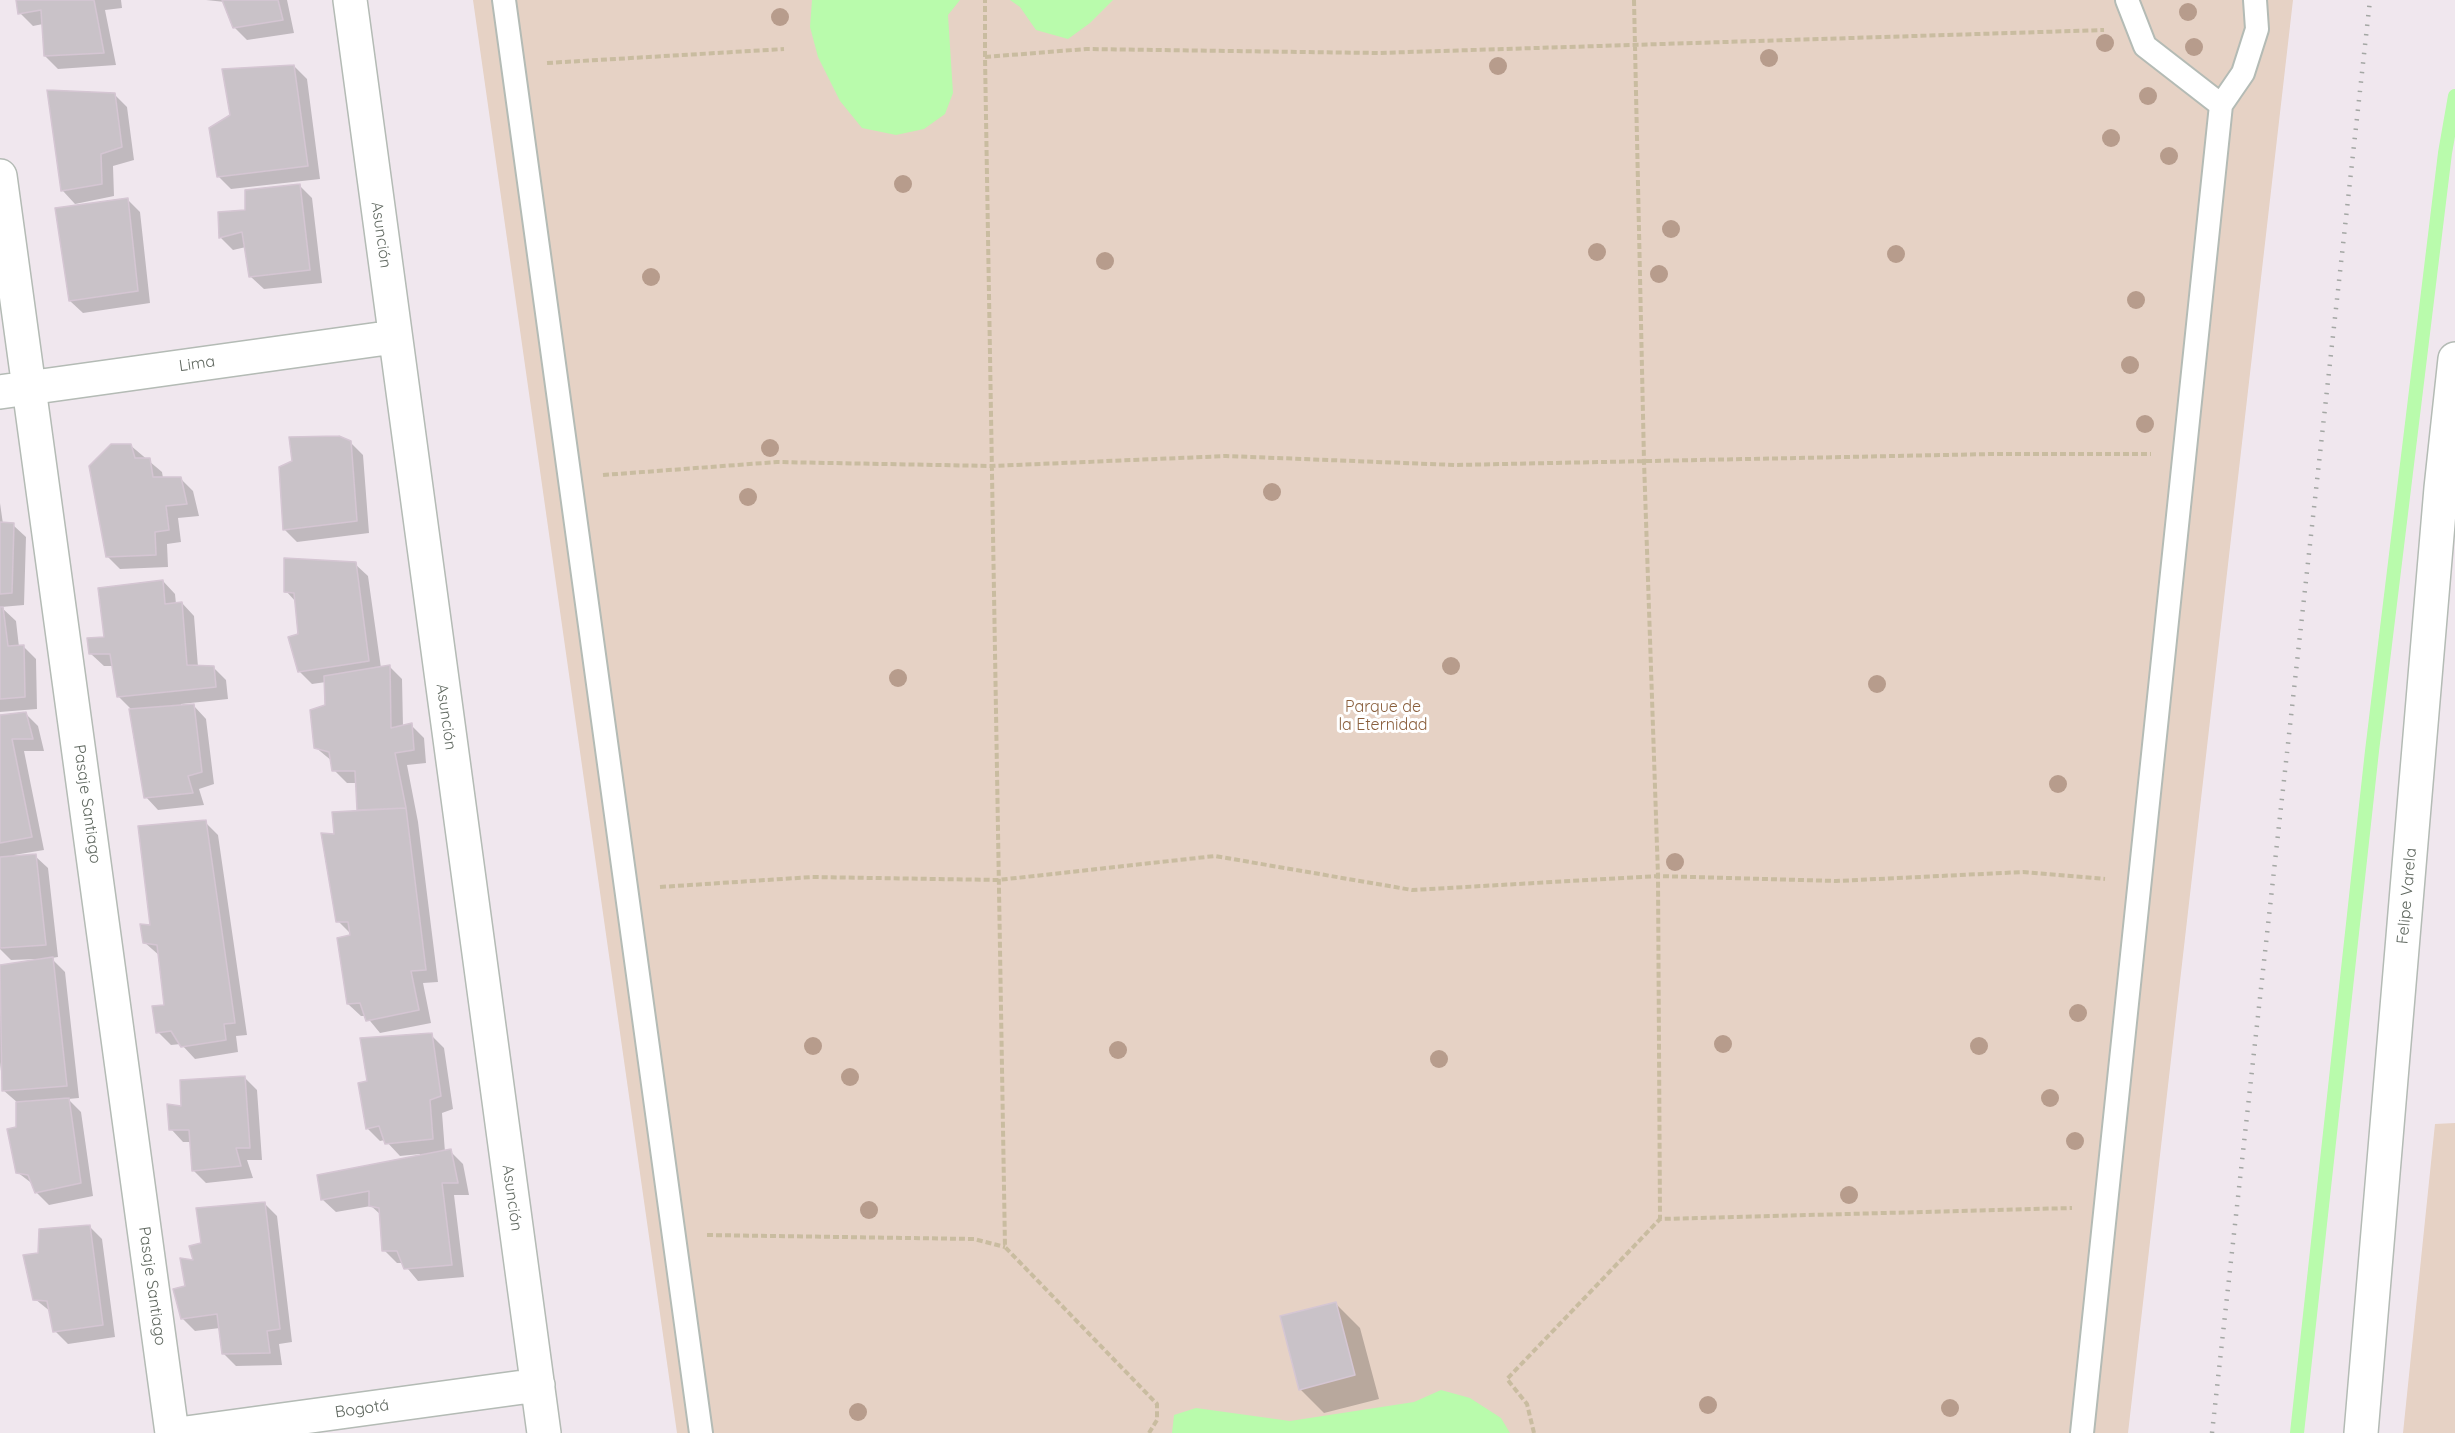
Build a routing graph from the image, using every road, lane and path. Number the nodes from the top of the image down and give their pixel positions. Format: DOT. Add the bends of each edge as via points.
graph roads {
  1 [pos="350,0"];
  2 [pos="504,0"];
  3 [pos="985,0"];
  4 [pos="1634,0"];
  5 [pos="2127,0"];
  6 [pos="2255,0"];
  7 [pos="2137,29"];
  8 [pos="1634,43"];
  9 [pos="784,49"];
  10 [pos="985,57"];
  11 [pos="513,65"];
  12 [pos="2221,105"];
  13 [pos="0,176"];
  14 [pos="394,337"];
  15 [pos="2455,359"];
  16 [pos="15,390"];
  17 [pos="2185,454"];
  18 [pos="1644,461"];
  19 [pos="992,466"];
  20 [pos="570,478"];
  21 [pos="2448,488"];
  22 [pos="1658,876"];
  23 [pos="998,880"];
  24 [pos="2140,883"];
  25 [pos="626,889"];
  26 [pos="2106,1207"];
  27 [pos="1660,1219"];
  28 [pos="674,1234"];
  29 [pos="1005,1247"];
  30 [pos="538,1385"];
  31 [pos="172,1433"];
  32 [pos="186,1433"];
  33 [pos="544,1433"];
  34 [pos="701,1433"];
  35 [pos="1149,1433"];
  36 [pos="1534,1433"];
  37 [pos="2082,1433"];
  38 [pos="2361,1433"];
  1 -- 14 [label="street, Asunción"];
  2 -- 11 [label="lane"];
  3 -- 10 [label="path"];
  4 -- 8 [label="path"];
  5 -- 7 [label="lane"];
  6 -- 12 [label="lane" via="2257,29 2242,73"];
  7 -- 8 [label="path"];
  7 -- 12 [label="lane" via="2145,46"];
  8 -- 10 [label="path" via="1378,53 1086,49"];
  8 -- 18 [label="path"];
  9 -- 11 [label="path"];
  10 -- 19 [label="path"];
  11 -- 20 [label="lane"];
  12 -- 17 [label="lane"];
  13 -- 16 [label="street, Pasaje Santiago"];
  14 -- 16 [label="street, Lima"];
  14 -- 30 [label="street, Asunción"];
  15 -- 21 [label="street, Felipe Varela"];
  16 -- 31 [label="street, Pasaje Santiago"];
  17 -- 18 [label="path"];
  17 -- 24 [label="lane"];
  18 -- 19 [label="path" via="1455,465 1226,456"];
  18 -- 22 [label="path"];
  19 -- 20 [label="path" via="777,462"];
  19 -- 23 [label="path"];
  20 -- 25 [label="lane"];
  21 -- 38 [label="street, Felipe Varela"];
  22 -- 23 [label="path" via="1412,890 1215,856"];
  22 -- 24 [label="path" via="1836,881 2023,872"];
  22 -- 27 [label="path"];
  23 -- 25 [label="path" via="812,877"];
  23 -- 29 [label="path"];
  24 -- 26 [label="lane"];
  25 -- 28 [label="lane"];
  26 -- 27 [label="path"];
  26 -- 37 [label="lane"];
  27 -- 36 [label="path" via="1507,1379 1527,1404"];
  28 -- 29 [label="path" via="974,1239"];
  28 -- 34 [label="lane"];
  29 -- 35 [label="path" via="1157,1404 1157,1420"];
  30 -- 32 [label="street, Bogotá"];
  30 -- 33 [label="street, Asunción"];
}
